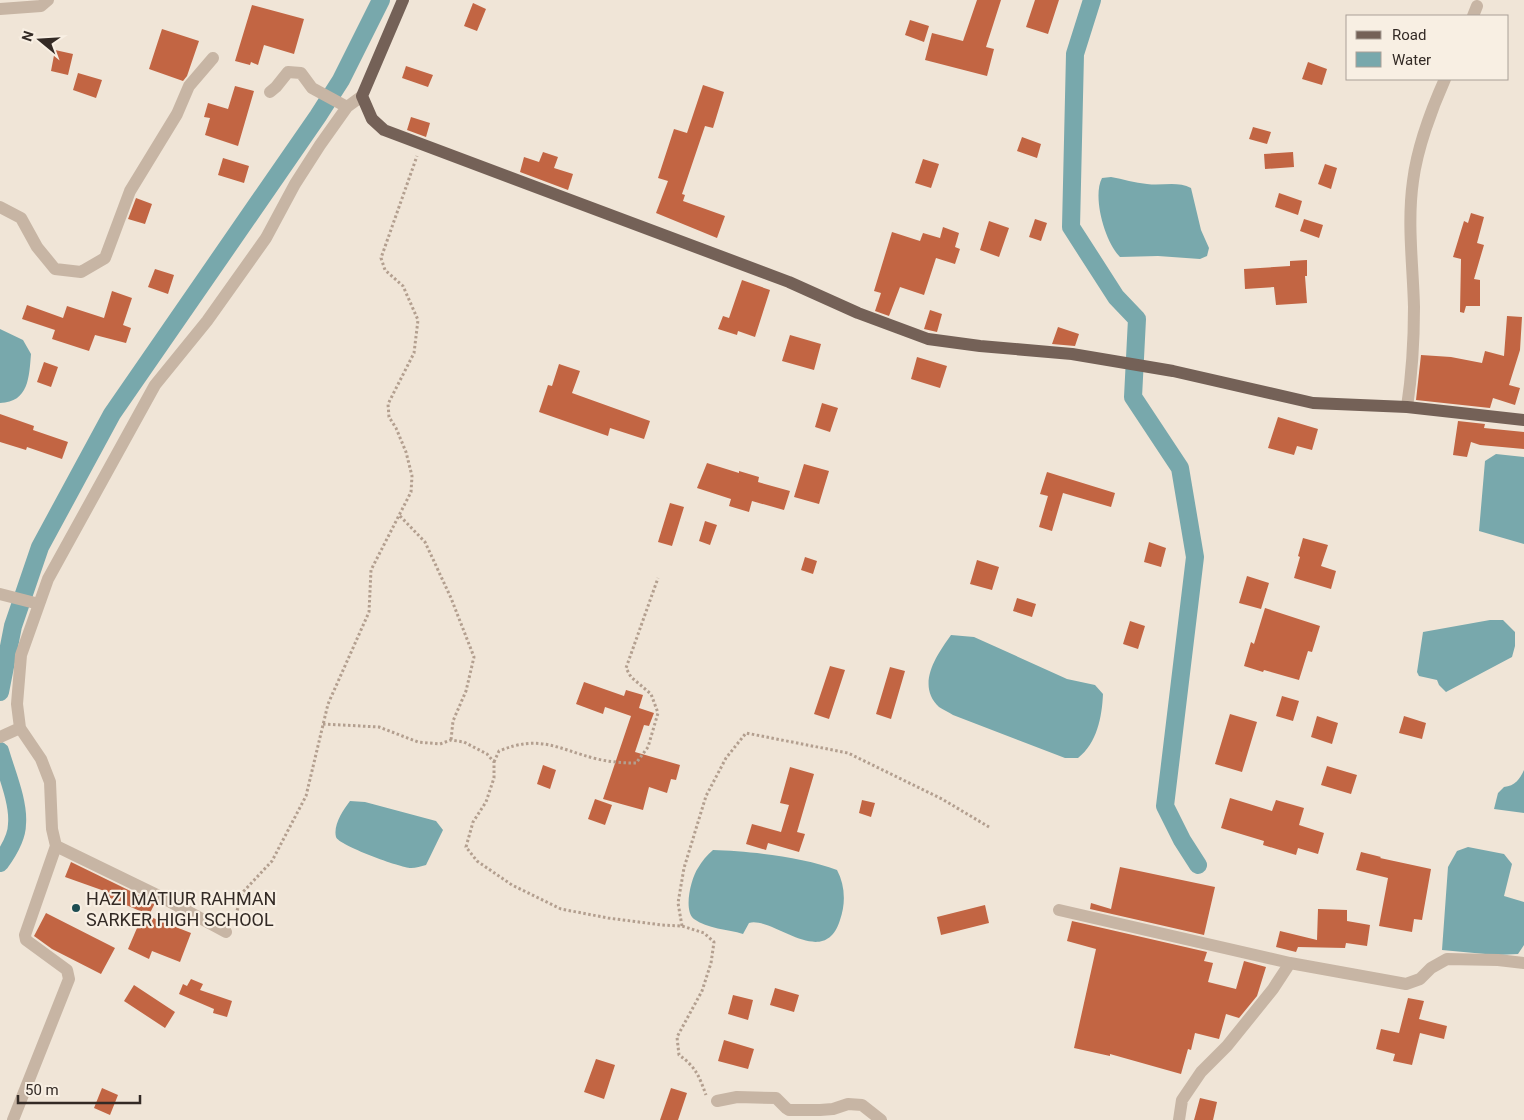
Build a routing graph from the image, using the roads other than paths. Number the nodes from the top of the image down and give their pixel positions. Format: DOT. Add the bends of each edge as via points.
graph roads {
  1 [pos="48,0"];
  2 [pos="403,0"];
  3 [pos="0,9"];
  4 [pos="212,58"];
  5 [pos="1445,80"];
  6 [pos="270,92"];
  7 [pos="362,96"];
  8 [pos="342,104"];
  9 [pos="0,207"];
  10 [pos="1408,407"];
  11 [pos="1524,420"];
  12 [pos="0,594"];
  13 [pos="37,603"];
  14 [pos="20,728"];
  15 [pos="2,736"];
  16 [pos="56,846"];
  17 [pos="1059,910"];
  18 [pos="226,932"];
  19 [pos="1290,963"];
  20 [pos="1524,963"];
  21 [pos="717,1101"];
  22 [pos="13,1120"];
  23 [pos="881,1120"];
  24 [pos="1179,1120"];
  1 -- 3 [label="street" via="42,6"];
  2 -- 7 [label="main road"];
  4 -- 9 [label="street" via="189,86 177,114 130,191 105,258 81,272 55,269 37,247 21,218"];
  5 -- 10 [label="street" via="1436,98 1413,180 1414,308"];
  6 -- 8 [label="street" via="288,72 295,71 301,73 312,88"];
  7 -- 8 [label="street"];
  7 -- 10 [label="main road" via="372,119 384,130 788,282 928,339 1121,362 1313,403"];
  8 -- 13 [label="street" via="266,238 207,322 155,384"];
  10 -- 11 [label="main road"];
  12 -- 13 [label="street"];
  13 -- 14 [label="street" via="21,655 17,704"];
  14 -- 15 [label="street"];
  14 -- 16 [label="street" via="41,759 50,782"];
  16 -- 18 [label="street"];
  16 -- 22 [label="street" via="25,935 26,940 67,970 69,979"];
  17 -- 19 [label="street"];
  19 -- 20 [label="street" via="1406,984 1420,979 1447,959"];
  19 -- 24 [label="street" via="1227,1046 1201,1072 1182,1100"];
  21 -- 23 [label="street" via="776,1098 789,1110 834,1110 848,1104 862,1105"];
}
